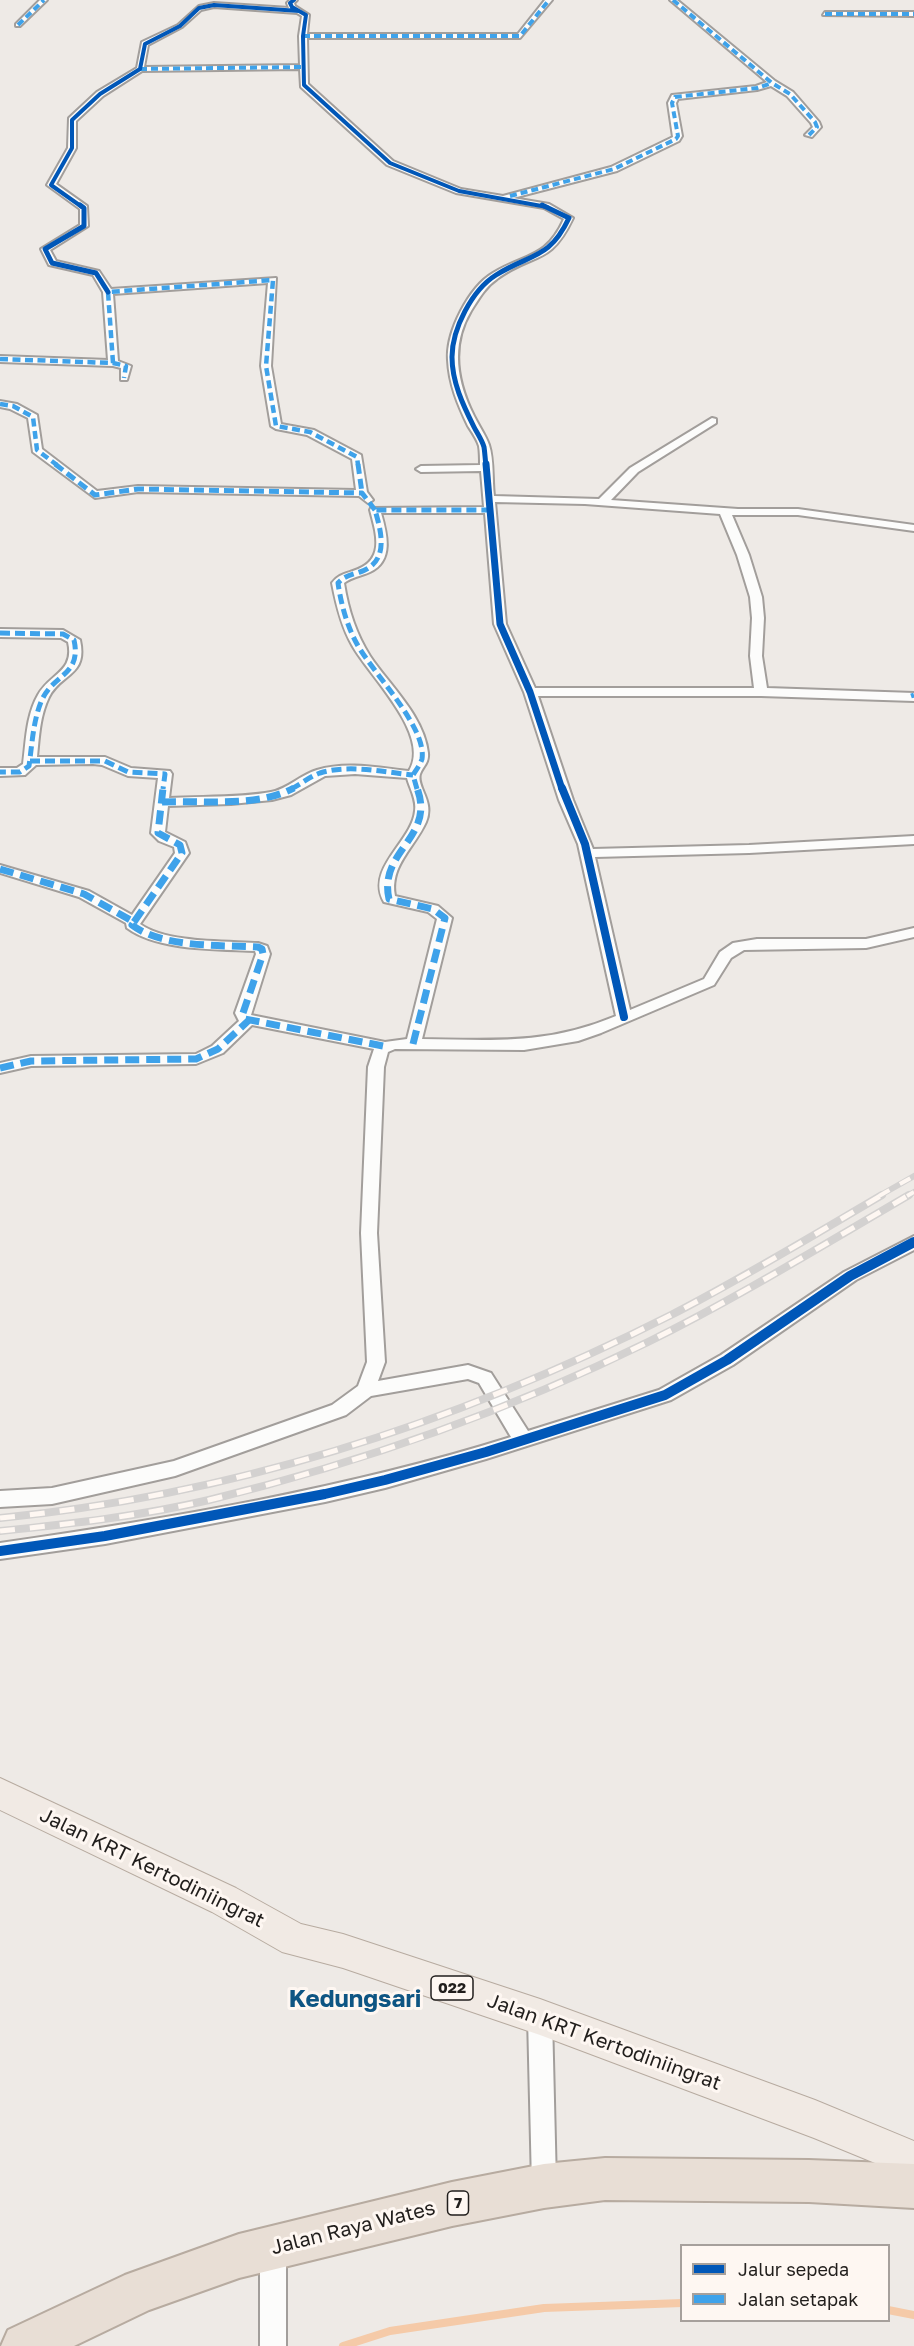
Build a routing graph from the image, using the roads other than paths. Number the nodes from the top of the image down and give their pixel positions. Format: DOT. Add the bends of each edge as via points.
graph roads {
  1 [pos="44,0"];
  2 [pos="294,0"];
  3 [pos="549,0"];
  4 [pos="673,0"];
  5 [pos="298,11"];
  6 [pos="825,14"];
  7 [pos="914,14"];
  8 [pos="18,25"];
  9 [pos="303,36"];
  10 [pos="303,67"];
  11 [pos="140,69"];
  12 [pos="772,83"];
  13 [pos="809,135"];
  14 [pos="498,199"];
  15 [pos="108,292"];
  16 [pos="0,359"];
  17 [pos="113,363"];
  18 [pos="124,378"];
  19 [pos="0,404"];
  20 [pos="712,421"];
  21 [pos="486,468"];
  22 [pos="422,469"];
  23 [pos="363,493"];
  24 [pos="602,502"];
  25 [pos="490,505"];
  26 [pos="375,510"];
  27 [pos="725,512"];
  28 [pos="914,528"];
  29 [pos="0,633"];
  30 [pos="530,692"];
  31 [pos="761,693"];
  32 [pos="913,696"];
  33 [pos="30,761"];
  34 [pos="0,772"];
  35 [pos="413,775"];
  36 [pos="162,802"];
  37 [pos="914,840"];
  38 [pos="588,853"];
  39 [pos="0,869"];
  40 [pos="134,922"];
  41 [pos="914,932"];
  42 [pos="624,1017"];
  43 [pos="248,1021"];
  44 [pos="412,1044"];
  45 [pos="383,1046"];
  46 [pos="0,1068"];
  47 [pos="914,1242"];
  48 [pos="366,1390"];
  49 [pos="523,1440"];
  50 [pos="0,1499"];
  51 [pos="0,1551"];
  52 [pos="0,1793"];
  53 [pos="540,2017"];
  54 [pos="914,2160"];
  55 [pos="544,2186"];
  56 [pos="914,2186"];
  57 [pos="273,2247"];
  58 [pos="24,2346"];
  59 [pos="273,2346"];
  1 -- 8 [label="street"];
  2 -- 5 [label="street" via="290,3"];
  3 -- 9 [label="street" via="520,36"];
  4 -- 12 [label="street"];
  5 -- 9 [label="street" via="306,15"];
  5 -- 11 [label="street" via="214,5 199,8 180,26 145,44"];
  6 -- 7 [label="street"];
  9 -- 10 [label="street"];
  10 -- 11 [label="street"];
  10 -- 14 [label="street" via="304,85 390,163 459,191"];
  11 -- 15 [label="street" via="100,94 72,120 72,148 51,185 84,208 84,226 45,249 52,262 96,273"];
  12 -- 13 [label="street" via="790,94 815,122 817,127"];
  12 -- 14 [label="street" via="675,98 672,103 678,136 671,142 605,171"];
  14 -- 21 [label="street" via="546,206 569,218 558,240 489,280 468,308 452,343 451,367 484,446"];
  15 -- 17 [label="street"];
  15 -- 23 [label="street" via="273,280 266,366 276,426 310,432 357,457"];
  16 -- 17 [label="street"];
  17 -- 18 [label="street" via="126,366"];
  19 -- 23 [label="street" via="33,417 37,450 95,495 138,489"];
  20 -- 24 [label="street" via="634,470"];
  21 -- 22 [label="street"];
  21 -- 25 [label="street"];
  23 -- 26 [label="street"];
  24 -- 25 [label="street"];
  24 -- 27 [label="street"];
  25 -- 26 [label="street"];
  25 -- 30 [label="street" via="500,624"];
  26 -- 35 [label="street" via="383,541 379,558 370,568 338,583 358,646 400,704 420,744 420,766"];
  27 -- 28 [label="street" via="798,512"];
  27 -- 31 [label="street" via="756,597 756,656"];
  29 -- 33 [label="street" via="63,634 76,645 72,668 42,698"];
  30 -- 31 [label="street"];
  30 -- 38 [label="street"];
  31 -- 32 [label="street"];
  33 -- 34 [label="street" via="26,770"];
  33 -- 36 [label="street" via="105,761 128,771 163,773"];
  35 -- 36 [label="street" via="331,771 271,797"];
  35 -- 44 [label="street" via="421,818 392,869 387,895 393,900 433,909 446,923"];
  36 -- 40 [label="street" via="158,833 180,845 182,853"];
  37 -- 38 [label="street"];
  38 -- 42 [label="street"];
  39 -- 40 [label="street" via="84,894"];
  40 -- 43 [label="street" via="136,930 161,939 262,949 243,1013"];
  41 -- 42 [label="street" via="882,943 743,945 726,954 709,982"];
  42 -- 44 [label="street" via="573,1037 532,1044"];
  43 -- 45 [label="street"];
  43 -- 46 [label="street" via="223,1047 204,1058 31,1061"];
  44 -- 45 [label="street"];
  45 -- 48 [label="street" via="376,1067 369,1233 376,1362"];
  47 -- 49 [label="street" via="841,1282 726,1360 665,1395"];
  48 -- 49 [label="street" via="468,1372 485,1378"];
  48 -- 50 [label="street" via="339,1410 176,1468 52,1496"];
  49 -- 51 [label="street" via="326,1494 105,1536"];
  52 -- 53 [label="main road, Jalan KRT Kertodiniingrat / 022" via="224,1900 295,1940 343,1951"];
  53 -- 54 [label="main road, Jalan KRT Kertodiniingrat / 022"];
  53 -- 55 [label="street"];
  55 -- 56 [label="highway, Jalan Raya Wates / 7" via="605,2179"];
  55 -- 57 [label="highway, Jalan Raya Wates / 7"];
  57 -- 58 [label="highway, Jalan Raya Wates / 7" via="150,2287"];
  57 -- 59 [label="street"];
}
